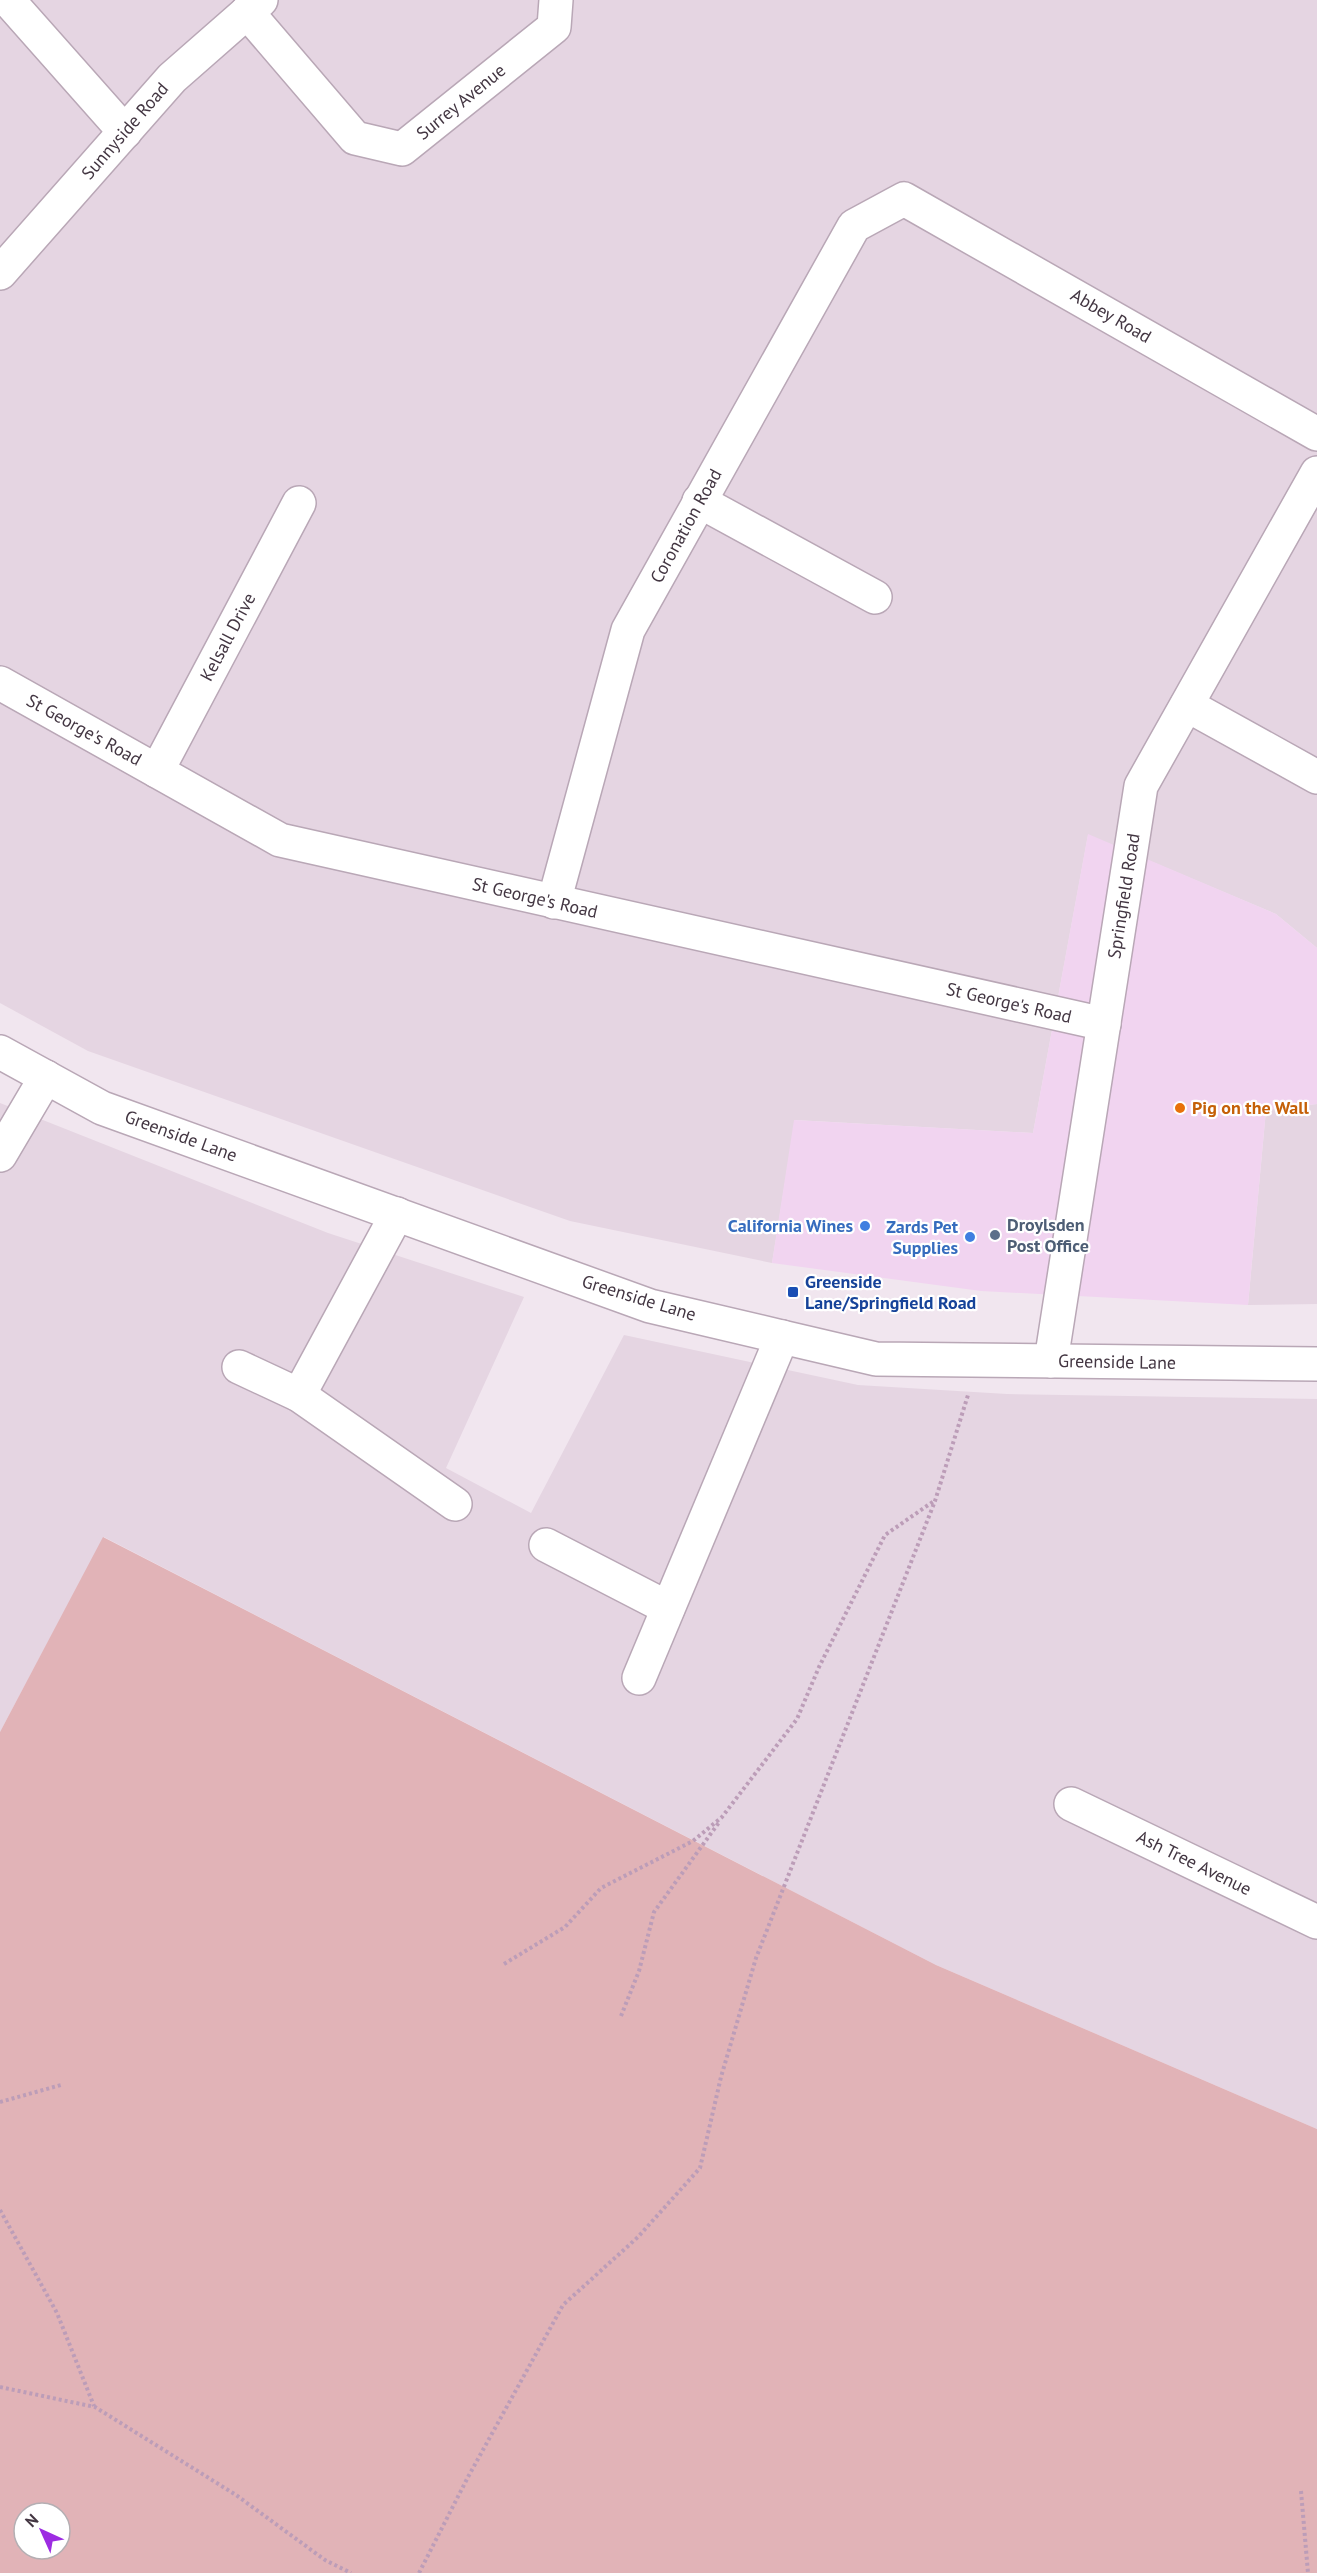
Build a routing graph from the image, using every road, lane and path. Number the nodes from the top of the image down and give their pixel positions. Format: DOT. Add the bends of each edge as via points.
graph roads {
  1 [pos="8,0"];
  2 [pos="556,0"];
  3 [pos="254,6"];
  4 [pos="125,132"];
  5 [pos="904,199"];
  6 [pos="0,273"];
  7 [pos="1317,434"];
  8 [pos="1317,473"];
  9 [pos="699,501"];
  10 [pos="299,503"];
  11 [pos="875,597"];
  12 [pos="0,683"];
  13 [pos="1187,705"];
  14 [pos="157,771"];
  15 [pos="1317,777"];
  16 [pos="554,902"];
  17 [pos="1104,1024"];
  18 [pos="0,1052"];
  19 [pos="46,1077"];
  20 [pos="0,1155"];
  21 [pos="397,1214"];
  22 [pos="782,1337"];
  23 [pos="980,1360"];
  24 [pos="1051,1361"];
  25 [pos="1317,1364"];
  26 [pos="239,1366"];
  27 [pos="299,1395"];
  28 [pos="935,1501"];
  29 [pos="455,1504"];
  30 [pos="546,1545"];
  31 [pos="668,1608"];
  32 [pos="639,1678"];
  33 [pos="1071,1804"];
  34 [pos="722,1817"];
  35 [pos="1317,1922"];
  36 [pos="504,1964"];
  37 [pos="621,2016"];
  38 [pos="61,2085"];
  39 [pos="0,2102"];
  40 [pos="0,2210"];
  41 [pos="0,2387"];
  42 [pos="94,2407"];
  43 [pos="1301,2491"];
  44 [pos="351,2573"];
  45 [pos="419,2573"];
  46 [pos="1308,2573"];
  1 -- 4 [label="street"];
  2 -- 3 [label="street, Surrey Avenue" via="554,27 402,149 356,138"];
  3 -- 4 [label="street, Sunnyside Road" via="172,78"];
  4 -- 6 [label="street, Sunnyside Road"];
  5 -- 7 [label="street, Abbey Road"];
  5 -- 9 [label="street, Coronation Road" via="854,226"];
  8 -- 13 [label="street, Springfield Road"];
  9 -- 11 [label="street"];
  9 -- 16 [label="street, Coronation Road" via="628,630"];
  10 -- 14 [label="street, Kelsall Drive"];
  12 -- 14 [label="street, St George's Road"];
  13 -- 15 [label="street"];
  13 -- 17 [label="street, Springfield Road" via="1141,786"];
  14 -- 16 [label="street, St George's Road" via="280,840"];
  16 -- 17 [label="street, St George's Road"];
  17 -- 24 [label="street, Springfield Road"];
  18 -- 19 [label="street, Greenside Lane"];
  19 -- 20 [label="street"];
  19 -- 21 [label="street, Greenside Lane" via="102,1108"];
  21 -- 22 [label="street, Greenside Lane" via="650,1306"];
  21 -- 27 [label="street"];
  22 -- 23 [label="street, Greenside Lane" via="876,1359"];
  22 -- 31 [label="street"];
  23 -- 24 [label="street, Greenside Lane"];
  23 -- 28 [label="path"];
  24 -- 25 [label="street, Greenside Lane"];
  26 -- 27 [label="street"];
  27 -- 29 [label="street"];
  28 -- 34 [label="path" via="885,1535 797,1719"];
  28 -- 45 [label="path" via="756,1958 721,2077 700,2168 638,2237 563,2305"];
  30 -- 31 [label="street"];
  31 -- 32 [label="street"];
  33 -- 35 [label="street, Ash Tree Avenue"];
  34 -- 36 [label="path" via="693,1841 601,1888 565,1927"];
  34 -- 37 [label="path" via="654,1912 639,1971"];
  38 -- 39 [label="path"];
  40 -- 42 [label="path" via="57,2313"];
  41 -- 42 [label="path"];
  42 -- 44 [label="path" via="236,2495 325,2560"];
  43 -- 46 [label="path"];
}
